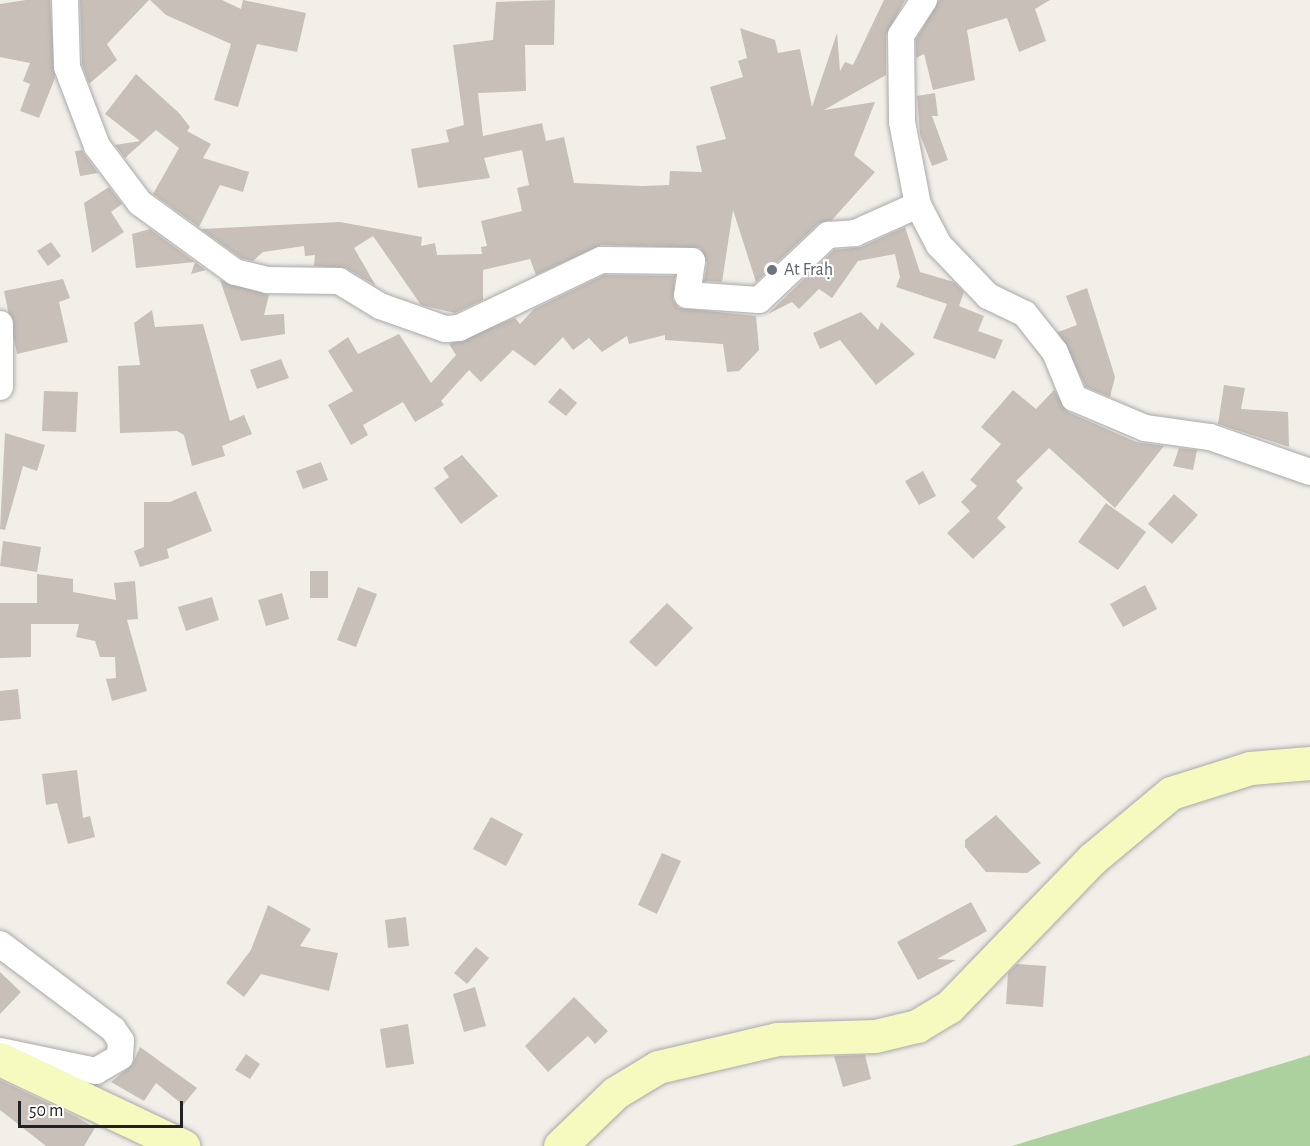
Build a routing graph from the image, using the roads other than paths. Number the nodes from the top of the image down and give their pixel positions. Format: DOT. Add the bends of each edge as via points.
graph roads {
  1 [pos="65,0"];
  2 [pos="924,0"];
  3 [pos="918,205"];
  4 [pos="0,324"];
  5 [pos="0,387"];
  6 [pos="1310,472"];
  7 [pos="1310,763"];
  8 [pos="0,944"];
  9 [pos="0,1051"];
  10 [pos="0,1059"];
  11 [pos="183,1146"];
  12 [pos="560,1146"];
  1 -- 3 [label="street" via="67,67 97,146 140,203 235,272 267,280 339,281 380,306 445,329 459,328 601,261 692,261 687,295 759,300 828,235 855,233"];
  2 -- 3 [label="street" via="901,34 902,122"];
  3 -- 6 [label="street" via="939,245 960,270 988,296 1025,314 1055,352 1074,398 1145,428 1210,437"];
  4 -- 5 [label="street"];
  7 -- 12 [label="main road" via="1250,768 1171,793 1092,859 949,1007 917,1026 875,1036 777,1039 658,1067 615,1093"];
  8 -- 9 [label="street" via="113,1029 121,1041 120,1058 96,1071"];
  10 -- 11 [label="main road"];
}
